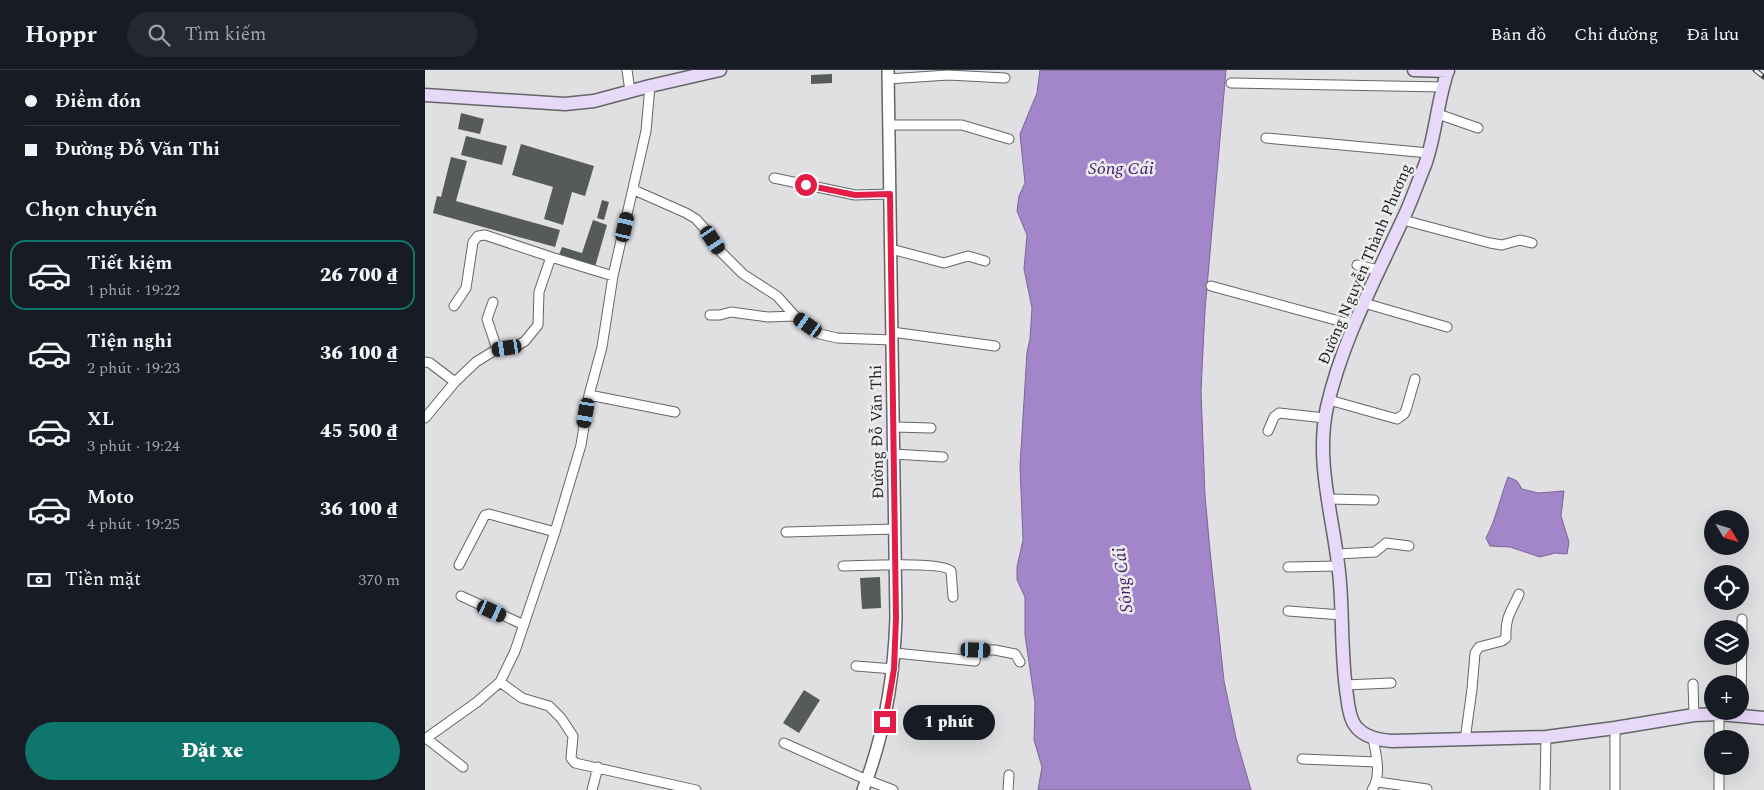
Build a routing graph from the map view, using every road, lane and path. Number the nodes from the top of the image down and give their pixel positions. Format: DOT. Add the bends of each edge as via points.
graph roads {
  1 [pos="627,70"];
  2 [pos="720,70"];
  3 [pos="1414,70"];
  4 [pos="1419,70"];
  5 [pos="1448,70"];
  6 [pos="888,74"];
  7 [pos="1005,78"];
  8 [pos="1231,83"];
  9 [pos="650,86"];
  10 [pos="1443,87"];
  11 [pos="630,91"];
  12 [pos="425,95"];
  13 [pos="1438,114"];
  14 [pos="889,124"];
  15 [pos="1478,128"];
  16 [pos="1266,138"];
  17 [pos="1009,139"];
  18 [pos="1429,153"];
  19 [pos="774,178"];
  20 [pos="634,190"];
  21 [pos="890,194"];
  22 [pos="1403,220"];
  23 [pos="1532,243"];
  24 [pos="891,249"];
  25 [pos="551,257"];
  26 [pos="985,261"];
  27 [pos="1357,265"];
  28 [pos="1378,270"];
  29 [pos="613,276"];
  30 [pos="1211,286"];
  31 [pos="493,302"];
  32 [pos="1364,303"];
  33 [pos="454,306"];
  34 [pos="710,315"];
  35 [pos="795,316"];
  36 [pos="1354,325"];
  37 [pos="1447,327"];
  38 [pos="892,336"];
  39 [pos="995,346"];
  40 [pos="497,349"];
  41 [pos="425,362"];
  42 [pos="1415,379"];
  43 [pos="455,382"];
  44 [pos="589,394"];
  45 [pos="1329,400"];
  46 [pos="675,412"];
  47 [pos="425,418"];
  48 [pos="1325,418"];
  49 [pos="894,427"];
  50 [pos="931,428"];
  51 [pos="1268,431"];
  52 [pos="894,454"];
  53 [pos="943,457"];
  54 [pos="1328,499"];
  55 [pos="1374,500"];
  56 [pos="895,529"];
  57 [pos="555,532"];
  58 [pos="786,532"];
  59 [pos="1409,546"];
  60 [pos="1338,560"];
  61 [pos="459,564"];
  62 [pos="843,566"];
  63 [pos="895,566"];
  64 [pos="1288,567"];
  65 [pos="1519,594"];
  66 [pos="461,596"];
  67 [pos="953,597"];
  68 [pos="1288,611"];
  69 [pos="1342,615"];
  70 [pos="1742,619"];
  71 [pos="524,625"];
  72 [pos="895,653"];
  73 [pos="1020,662"];
  74 [pos="856,666"];
  75 [pos="894,669"];
  76 [pos="1741,675"];
  77 [pos="499,682"];
  78 [pos="1391,682"];
  79 [pos="1693,684"];
  80 [pos="1345,685"];
  81 [pos="1694,715"];
  82 [pos="1704,715"];
  83 [pos="1749,717"];
  84 [pos="1764,718"];
  85 [pos="1615,728"];
  86 [pos="1546,737"];
  87 [pos="1373,738"];
  88 [pos="425,739"];
  89 [pos="1465,740"];
  90 [pos="784,742"];
  91 [pos="1302,759"];
  92 [pos="1377,762"];
  93 [pos="463,767"];
  94 [pos="598,768"];
  95 [pos="1009,775"];
  96 [pos="1719,775"];
  97 [pos="865,785"];
  98 [pos="1375,786"];
  99 [pos="1427,788"];
  100 [pos="592,790"];
  101 [pos="696,790"];
  102 [pos="893,790"];
  103 [pos="1008,790"];
  104 [pos="1545,790"];
  105 [pos="1615,790"];
  106 [pos="1719,790"];
  1 -- 11 [label="street"];
  2 -- 9 [label="main road"];
  3 -- 4 [label="main road"];
  4 -- 5 [label="main road"];
  5 -- 10 [label="main road, Đường Nguyễn Thành Phương"];
  6 -- 7 [label="street"];
  6 -- 14 [label="street, Đường Đỗ Văn Thi"];
  8 -- 10 [label="street"];
  9 -- 11 [label="main road"];
  9 -- 20 [label="street" via="646,131"];
  10 -- 13 [label="main road, Đường Nguyễn Thành Phương"];
  11 -- 12 [label="main road" via="594,101 565,104"];
  13 -- 15 [label="street"];
  13 -- 18 [label="main road, Đường Nguyễn Thành Phương"];
  14 -- 17 [label="street" via="962,125"];
  14 -- 21 [label="street, Đường Đỗ Văn Thi"];
  16 -- 18 [label="street"];
  18 -- 22 [label="main road, Đường Nguyễn Thành Phương"];
  19 -- 21 [label="street" via="855,195"];
  20 -- 29 [label="street"];
  20 -- 35 [label="street" via="696,219 720,251 743,274 777,296"];
  21 -- 24 [label="street, Đường Đỗ Văn Thi"];
  22 -- 23 [label="street" via="1490,244 1502,245 1520,240"];
  22 -- 28 [label="main road, Đường Nguyễn Thành Phương"];
  24 -- 26 [label="street" via="944,263 968,256"];
  24 -- 38 [label="street, Đường Đỗ Văn Thi"];
  25 -- 29 [label="street"];
  25 -- 33 [label="street" via="485,235 478,236 473,242 466,288"];
  25 -- 40 [label="street" via="538,300 538,324 517,346"];
  27 -- 28 [label="street"];
  28 -- 32 [label="main road, Đường Nguyễn Thành Phương"];
  29 -- 44 [label="street" via="602,347"];
  30 -- 36 [label="street"];
  31 -- 40 [label="street" via="487,319"];
  32 -- 36 [label="main road, Đường Nguyễn Thành Phương"];
  32 -- 37 [label="street"];
  34 -- 35 [label="street" via="731,312 768,317"];
  35 -- 38 [label="street" via="829,337"];
  36 -- 45 [label="main road, Đường Nguyễn Thành Phương"];
  38 -- 39 [label="street"];
  38 -- 49 [label="street, Đường Đỗ Văn Thi"];
  40 -- 43 [label="street" via="475,362"];
  41 -- 43 [label="street"];
  42 -- 45 [label="street" via="1406,410 1397,419"];
  43 -- 47 [label="street"];
  44 -- 46 [label="street"];
  44 -- 57 [label="street" via="581,445"];
  45 -- 48 [label="main road, Đường Nguyễn Thành Phương"];
  48 -- 51 [label="street" via="1279,413"];
  48 -- 54 [label="main road, Đường Nguyễn Thành Phương" via="1324,464"];
  49 -- 50 [label="street"];
  49 -- 52 [label="street, Đường Đỗ Văn Thi"];
  52 -- 53 [label="street"];
  52 -- 56 [label="street, Đường Đỗ Văn Thi"];
  54 -- 55 [label="street"];
  54 -- 60 [label="main road, Đường Nguyễn Thành Phương"];
  56 -- 58 [label="street"];
  56 -- 63 [label="street, Đường Đỗ Văn Thi"];
  57 -- 61 [label="street" via="485,515"];
  57 -- 71 [label="street"];
  59 -- 60 [label="street" via="1386,543 1375,552"];
  60 -- 64 [label="street"];
  60 -- 69 [label="main road, Đường Nguyễn Thành Phương"];
  62 -- 63 [label="street"];
  63 -- 67 [label="street" via="946,566 951,571"];
  63 -- 72 [label="street, Đường Đỗ Văn Thi"];
  65 -- 89 [label="street" via="1507,618 1506,638 1479,647 1475,653"];
  66 -- 71 [label="street"];
  68 -- 69 [label="street"];
  69 -- 80 [label="main road, Đường Nguyễn Thành Phương"];
  70 -- 76 [label="street"];
  71 -- 77 [label="street"];
  72 -- 73 [label="street" via="975,661 976,650 995,650 1015,654"];
  72 -- 75 [label="street, Đường Đỗ Văn Thi"];
  74 -- 75 [label="street"];
  75 -- 97 [label="street, Đường Đỗ Văn Thi" via="882,733"];
  77 -- 88 [label="street"];
  77 -- 94 [label="street" via="522,698 549,706 573,736 572,761"];
  78 -- 80 [label="street"];
  79 -- 81 [label="street"];
  80 -- 87 [label="main road, Đường Nguyễn Thành Phương" via="1353,723 1362,733"];
  81 -- 82 [label="main road, Đường Nguyễn Thành Phương"];
  81 -- 85 [label="main road, Đường Nguyễn Thành Phương"];
  83 -- 84 [label="main road, Đường Nguyễn Thành Phương"];
  85 -- 86 [label="main road, Đường Nguyễn Thành Phương"];
  85 -- 105 [label="street"];
  86 -- 89 [label="main road, Đường Nguyễn Thành Phương"];
  86 -- 104 [label="street"];
  87 -- 89 [label="main road, Đường Nguyễn Thành Phương" via="1392,741"];
  87 -- 92 [label="street"];
  88 -- 93 [label="street"];
  90 -- 97 [label="street"];
  91 -- 92 [label="street"];
  92 -- 98 [label="street"];
  94 -- 100 [label="street"];
  94 -- 101 [label="street"];
  95 -- 103 [label="street"];
  96 -- 106 [label="street"];
  97 -- 102 [label="street"];
  98 -- 99 [label="street"];
}
